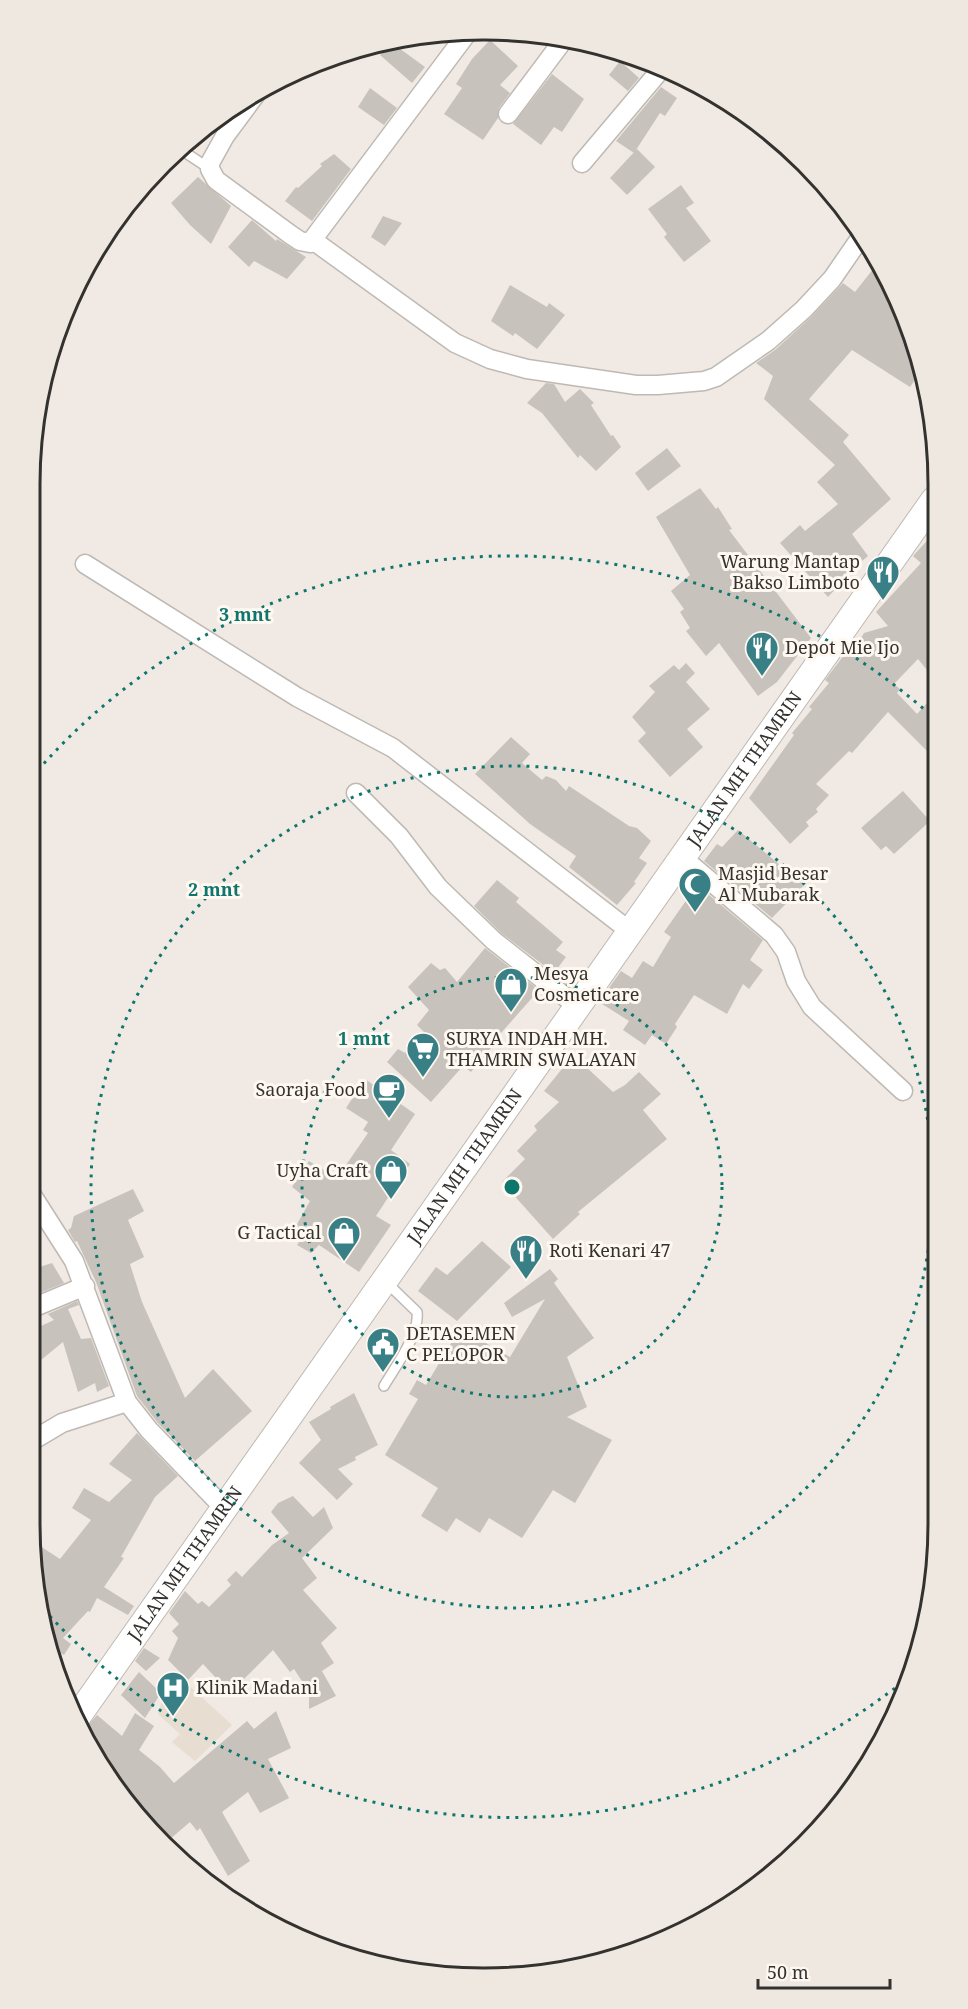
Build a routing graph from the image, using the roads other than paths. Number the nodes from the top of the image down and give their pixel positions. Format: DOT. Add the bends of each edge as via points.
graph roads {
  1 [pos="462,41"];
  2 [pos="558,47"];
  3 [pos="656,75"];
  4 [pos="243,112"];
  5 [pos="508,114"];
  6 [pos="188,154"];
  7 [pos="582,163"];
  8 [pos="210,169"];
  9 [pos="314,241"];
  10 [pos="856,244"];
  11 [pos="928,509"];
  12 [pos="84,564"];
  13 [pos="356,793"];
  14 [pos="683,858"];
  15 [pos="631,932"];
  16 [pos="577,1006"];
  17 [pos="903,1091"];
  18 [pos="40,1208"];
  19 [pos="384,1280"];
  20 [pos="85,1286"];
  21 [pos="40,1305"];
  22 [pos="384,1386"];
  23 [pos="127,1402"];
  24 [pos="40,1436"];
  25 [pos="224,1508"];
  26 [pos="81,1711"];
  1 -- 9 [label="street"];
  2 -- 5 [label="street"];
  3 -- 7 [label="street"];
  4 -- 8 [label="street" via="225,136"];
  6 -- 8 [label="lane"];
  8 -- 9 [label="street" via="216,180 291,235 306,243"];
  9 -- 10 [label="street" via="455,343 490,360 527,369 647,385 716,377 804,309 832,279"];
  11 -- 14 [label="main road, JALAN MH THAMRIN"];
  12 -- 15 [label="street" via="297,697 393,748"];
  13 -- 16 [label="street" via="399,836 438,888 494,941"];
  14 -- 15 [label="main road, JALAN MH THAMRIN"];
  14 -- 17 [label="street" via="774,935 812,1007"];
  15 -- 16 [label="main road, JALAN MH THAMRIN"];
  16 -- 19 [label="main road, JALAN MH THAMRIN"];
  18 -- 20 [label="street"];
  19 -- 22 [label="lane" via="417,1312 418,1319"];
  19 -- 25 [label="main road, JALAN MH THAMRIN"];
  20 -- 21 [label="street"];
  20 -- 23 [label="street"];
  23 -- 24 [label="street" via="62,1423"];
  23 -- 25 [label="street" via="148,1430"];
  25 -- 26 [label="main road, JALAN MH THAMRIN"];
}
